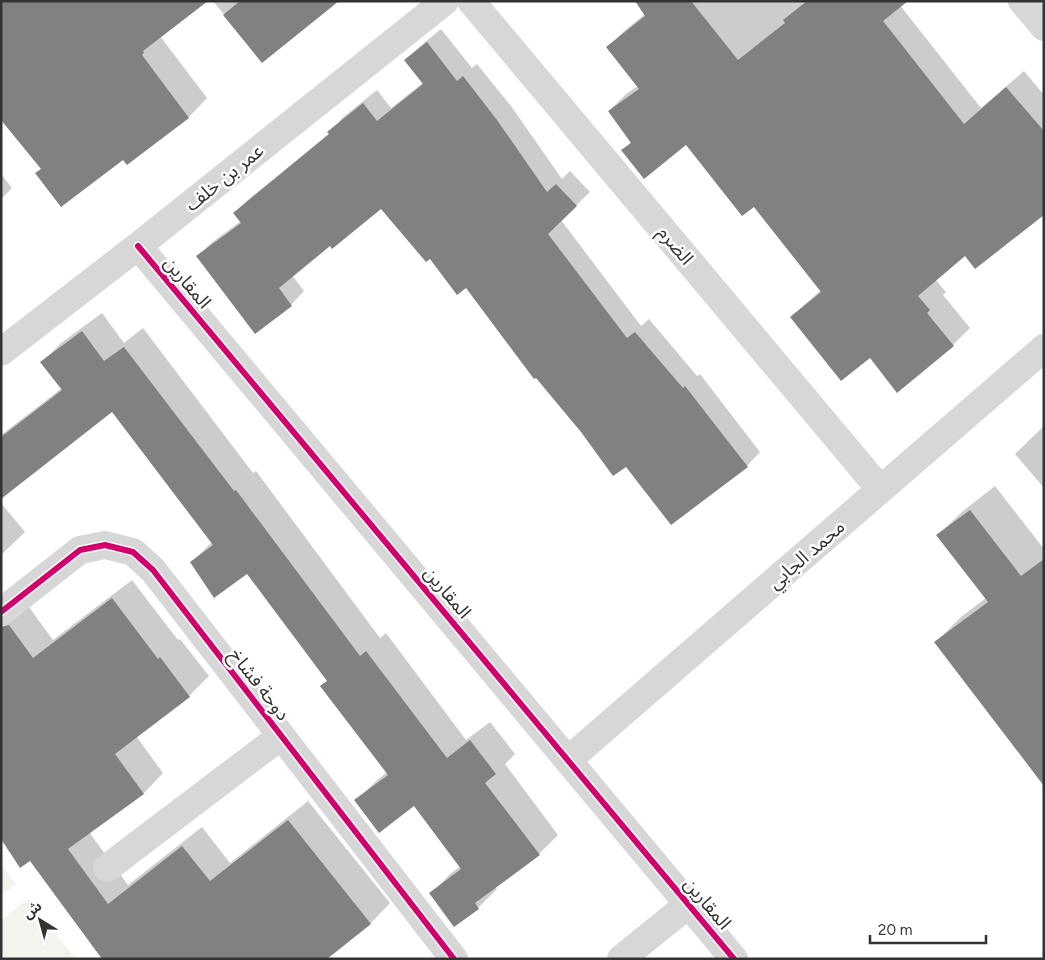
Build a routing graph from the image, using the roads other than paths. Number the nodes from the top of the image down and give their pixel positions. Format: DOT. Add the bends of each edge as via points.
graph roads {
  1 [pos="445,1"];
  2 [pos="471,1"];
  3 [pos="1022,1"];
  4 [pos="1044,27"];
  5 [pos="138,246"];
  6 [pos="1044,348"];
  7 [pos="1,352"];
  8 [pos="880,489"];
  9 [pos="1,612"];
  10 [pos="281,736"];
  11 [pos="568,760"];
  12 [pos="107,868"];
  13 [pos="689,904"];
  14 [pos="454,959"];
  15 [pos="621,959"];
  16 [pos="734,959"];
  1 -- 5 [label="street, عمر بن خلف"];
  2 -- 8 [label="street, الضرم"];
  3 -- 4 [label="street"];
  5 -- 7 [label="street, عمر بن خلف"];
  5 -- 11 [label="street, المقارين"];
  6 -- 8 [label="street, محمد الجابي"];
  8 -- 11 [label="street, محمد الجابي"];
  9 -- 10 [label="street, دوحة فشاخ" via="80,550 105,545 133,552 153,570"];
  10 -- 12 [label="street"];
  10 -- 14 [label="street, دوحة فشاخ"];
  11 -- 13 [label="street, المقارين"];
  13 -- 15 [label="street"];
  13 -- 16 [label="street, المقارين"];
}
